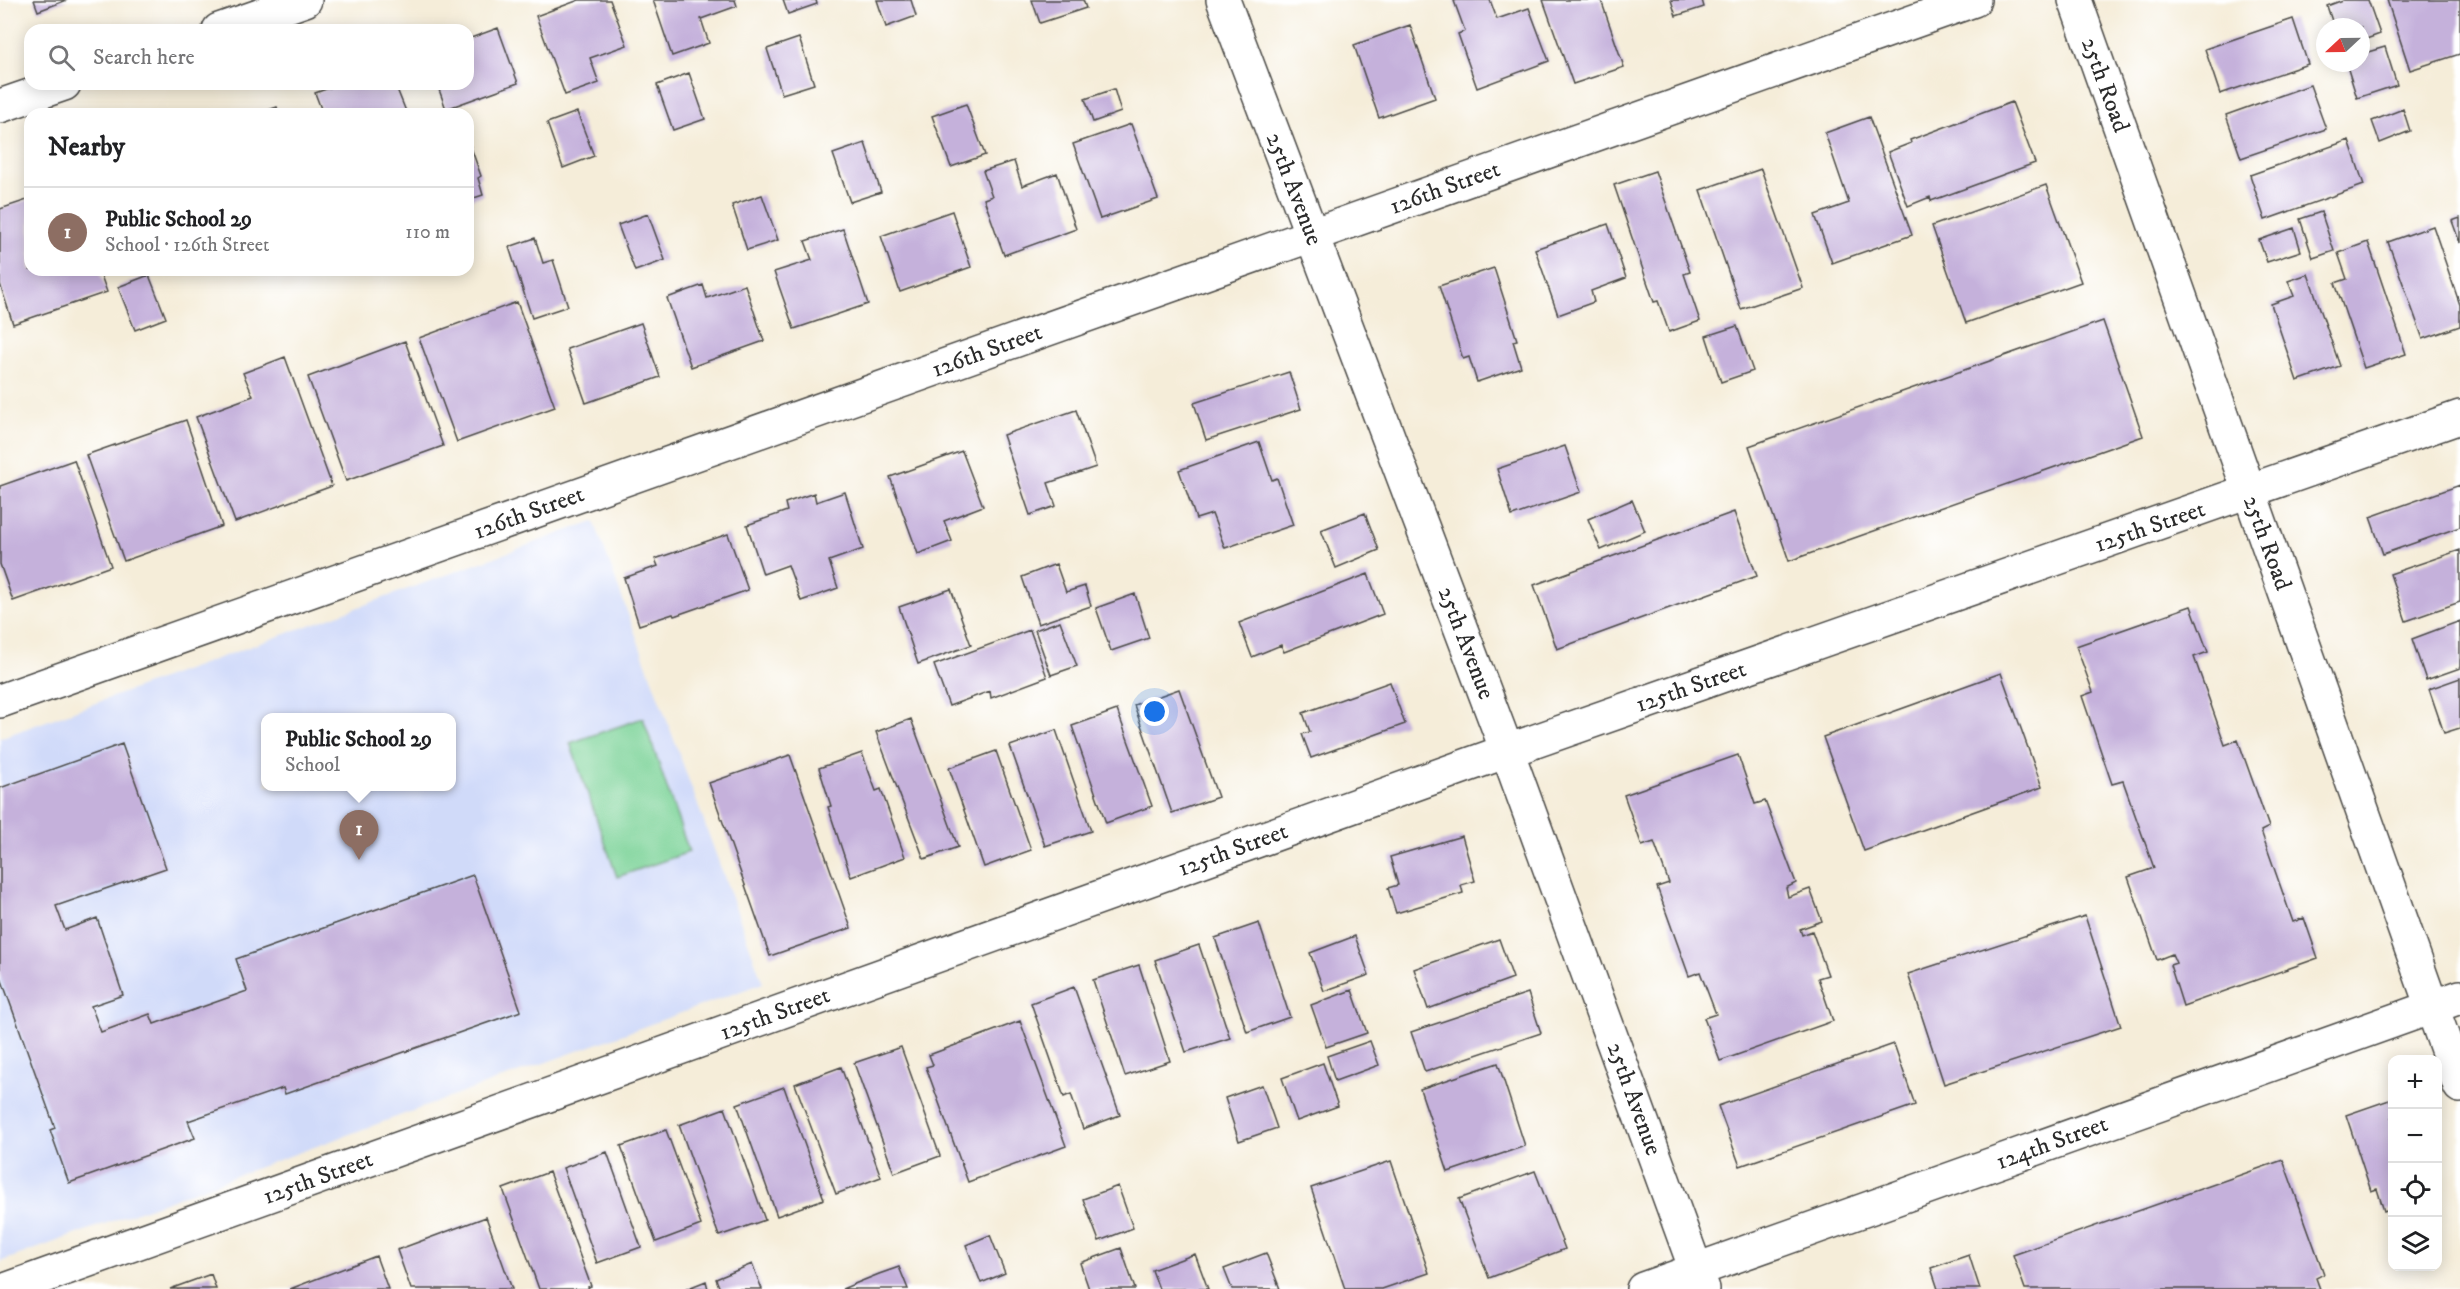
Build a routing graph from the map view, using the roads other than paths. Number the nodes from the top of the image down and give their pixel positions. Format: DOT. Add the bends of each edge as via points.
graph roads {
  1 [pos="305,0"];
  2 [pos="1223,0"];
  3 [pos="1974,0"];
  4 [pos="2075,0"];
  5 [pos="236,24"];
  6 [pos="47,90"];
  7 [pos="0,106"];
  8 [pos="1312,235"];
  9 [pos="2460,417"];
  10 [pos="2249,492"];
  11 [pos="0,701"];
  12 [pos="1507,751"];
  13 [pos="2446,1002"];
  14 [pos="2460,1086"];
  15 [pos="1700,1279"];
  16 [pos="8,1289"];
  17 [pos="1643,1289"];
  1 -- 5 [label="street"];
  2 -- 8 [label="street, 25th Avenue"];
  3 -- 8 [label="street, 126th Street"];
  4 -- 10 [label="street, 25th Road"];
  6 -- 7 [label="street"];
  8 -- 11 [label="street, 126th Street"];
  8 -- 12 [label="street, 25th Avenue"];
  9 -- 10 [label="street, 125th Street"];
  10 -- 12 [label="street, 125th Street"];
  10 -- 13 [label="street, 25th Road"];
  12 -- 15 [label="street, 25th Avenue"];
  12 -- 16 [label="street, 125th Street"];
  13 -- 14 [label="street, 25th Road"];
  13 -- 15 [label="street, 124th Street"];
  15 -- 17 [label="street, 124th Street"];
}
